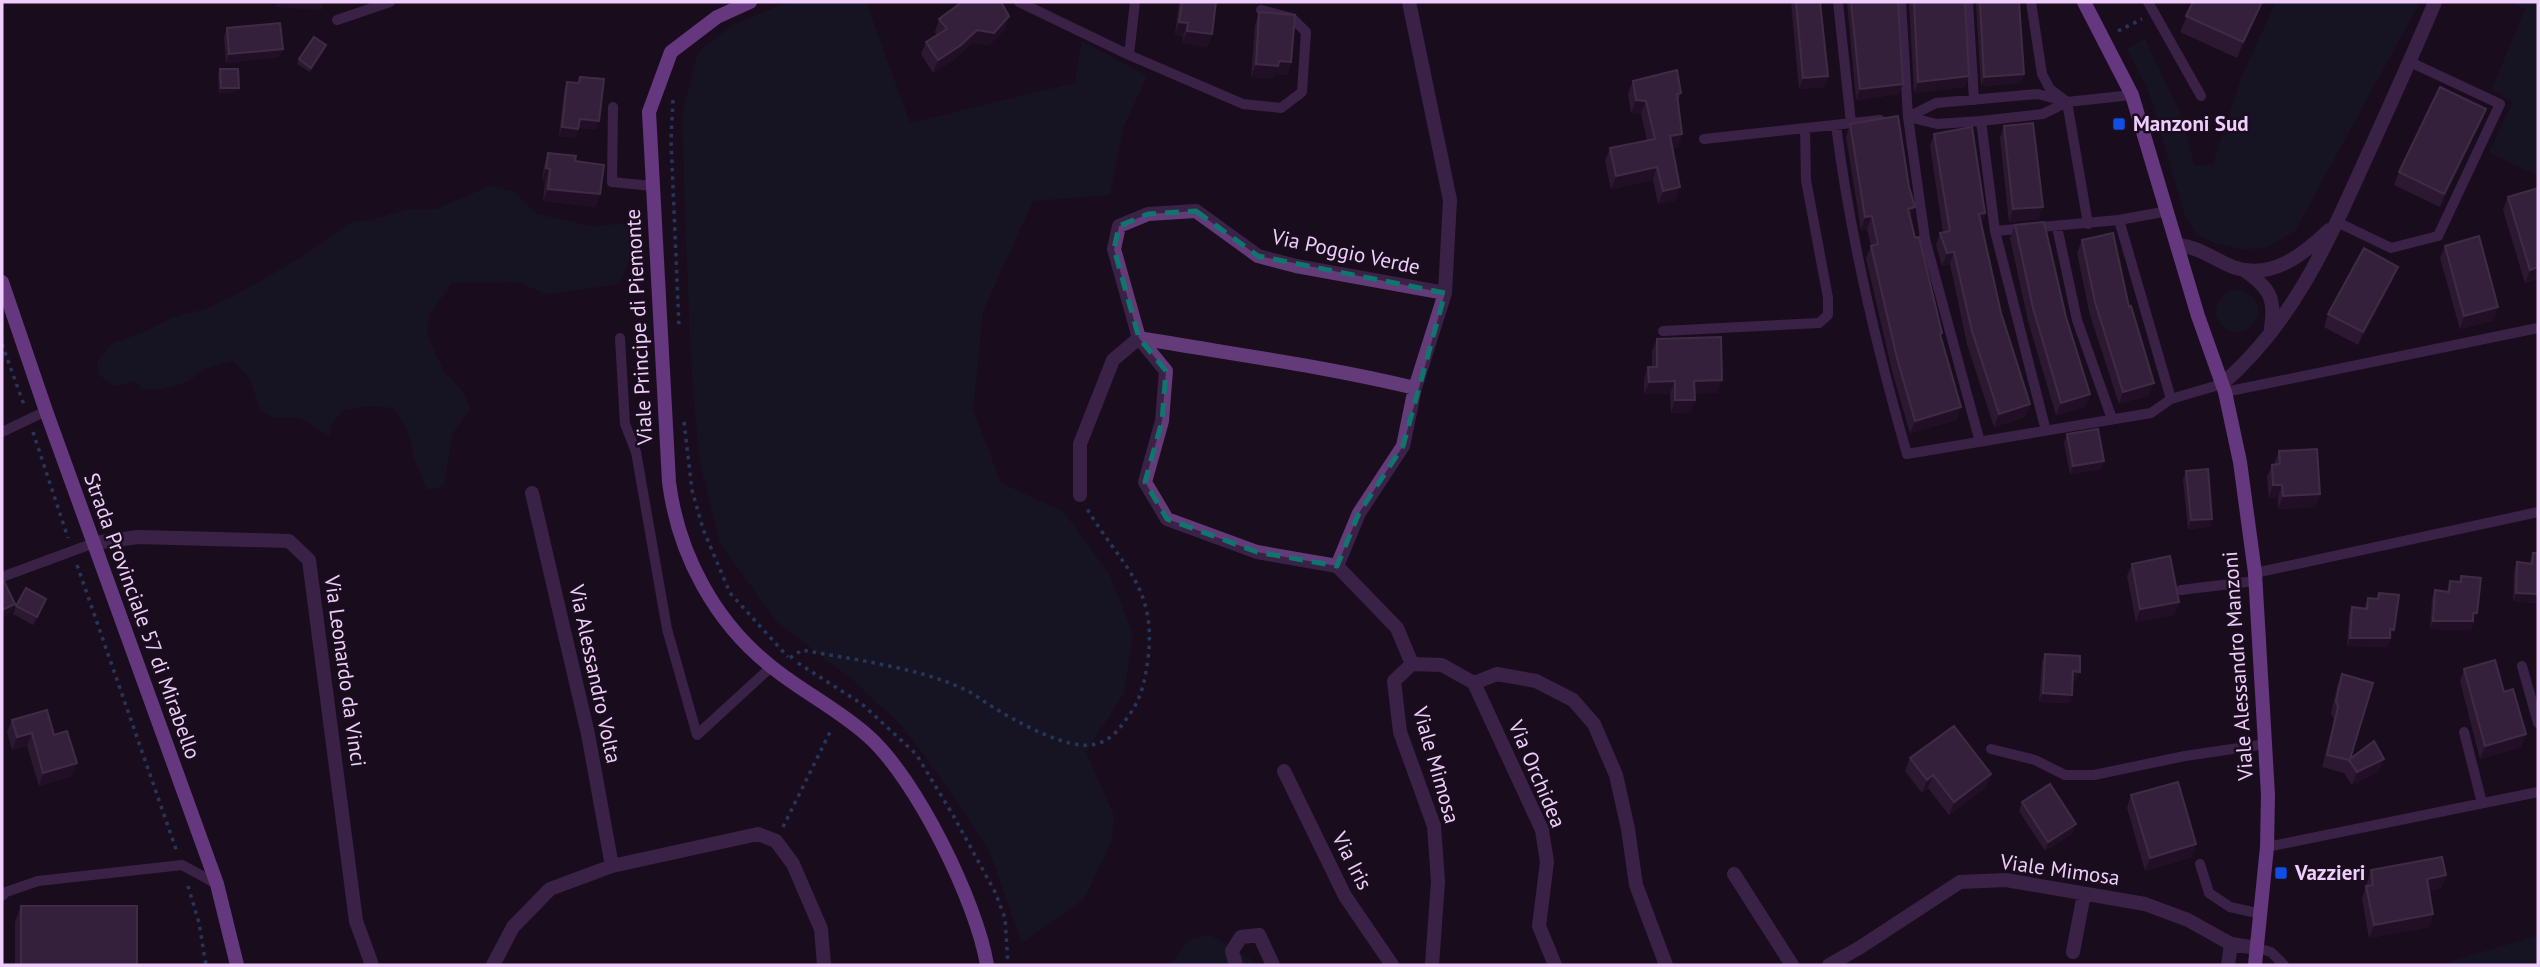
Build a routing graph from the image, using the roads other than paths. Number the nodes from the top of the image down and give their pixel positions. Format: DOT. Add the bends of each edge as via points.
graph roads {
  1 [pos="390,2"];
  2 [pos="750,2"];
  3 [pos="1020,2"];
  4 [pos="1135,2"];
  5 [pos="1409,2"];
  6 [pos="1838,2"];
  7 [pos="1901,2"];
  8 [pos="1968,2"];
  9 [pos="2031,2"];
  10 [pos="2084,2"];
  11 [pos="2148,2"];
  12 [pos="2435,2"];
  13 [pos="1261,10"];
  14 [pos="337,20"];
  15 [pos="1129,55"];
  16 [pos="2410,62"];
  17 [pos="2132,96"];
  18 [pos="2201,96"];
  19 [pos="1974,100"];
  20 [pos="2067,102"];
  21 [pos="613,107"];
  22 [pos="1908,117"];
  23 [pos="1981,121"];
  24 [pos="1852,123"];
  25 [pos="1836,125"];
  26 [pos="1805,129"];
  27 [pos="1703,139"];
  28 [pos="652,186"];
  29 [pos="2168,211"];
  30 [pos="2119,220"];
  31 [pos="2337,222"];
  32 [pos="2088,223"];
  33 [pos="2057,227"];
  34 [pos="1995,231"];
  35 [pos="2179,245"];
  36 [pos="2244,270"];
  37 [pos="2,282"];
  38 [pos="1445,293"];
  39 [pos="2538,328"];
  40 [pos="1663,331"];
  41 [pos="2270,333"];
  42 [pos="620,338"];
  43 [pos="1139,338"];
  44 [pos="1415,388"];
  45 [pos="2223,388"];
  46 [pos="2171,399"];
  47 [pos="46,411"];
  48 [pos="2112,419"];
  49 [pos="2046,431"];
  50 [pos="2,432"];
  51 [pos="1980,442"];
  52 [pos="532,493"];
  53 [pos="1080,495"];
  54 [pos="2538,512"];
  55 [pos="94,543"];
  56 [pos="1337,566"];
  57 [pos="2,577"];
  58 [pos="2255,577"];
  59 [pos="2181,590"];
  60 [pos="1412,664"];
  61 [pos="2522,666"];
  62 [pos="771,667"];
  63 [pos="1474,683"];
  64 [pos="2538,723"];
  65 [pos="2464,733"];
  66 [pos="2266,744"];
  67 [pos="1991,749"];
  68 [pos="1284,771"];
  69 [pos="2538,792"];
  70 [pos="2482,803"];
  71 [pos="2267,847"];
  72 [pos="2200,864"];
  73 [pos="612,866"];
  74 [pos="1734,874"];
  75 [pos="217,884"];
  76 [pos="2084,894"];
  77 [pos="2,897"];
  78 [pos="2261,914"];
  79 [pos="2231,944"];
  80 [pos="2257,947"];
  81 [pos="2073,952"];
  82 [pos="237,965"];
  83 [pos="372,965"];
  84 [pos="493,965"];
  85 [pos="824,965"];
  86 [pos="987,965"];
  87 [pos="1236,965"];
  88 [pos="1273,965"];
  89 [pos="1392,965"];
  90 [pos="1432,965"];
  91 [pos="1555,965"];
  92 [pos="1666,965"];
  93 [pos="1792,965"];
  94 [pos="1829,965"];
  95 [pos="2228,965"];
  96 [pos="2255,965"];
  97 [pos="2284,965"];
  1 -- 14 [label="lane"];
  2 -- 28 [label="street, Viale Principe di Piemonte" via="718,17 671,52 649,112"];
  3 -- 15 [label="lane"];
  4 -- 15 [label="lane"];
  5 -- 38 [label="street, Via Poggio Verde" via="1450,200"];
  6 -- 24 [label="lane"];
  7 -- 22 [label="lane"];
  8 -- 19 [label="lane"];
  9 -- 20 [label="lane" via="2042,74 2050,89"];
  10 -- 17 [label="street, Viale Alessandro Manzoni"];
  11 -- 18 [label="lane"];
  12 -- 16 [label="street"];
  13 -- 15 [label="lane" via="1292,18 1306,32 1302,92 1281,108 1243,104"];
  16 -- 31 [label="street"];
  16 -- 31 [label="lane" via="2500,104 2438,236 2390,248"];
  17 -- 20 [label="lane"];
  17 -- 29 [label="street, Viale Alessandro Manzoni"];
  19 -- 20 [label="lane" via="2038,94"];
  19 -- 22 [label="lane" via="1937,103"];
  20 -- 23 [label="lane" via="2043,114"];
  20 -- 32 [label="lane"];
  21 -- 28 [label="lane" via="612,182"];
  22 -- 23 [label="lane" via="1937,124"];
  22 -- 24 [label="lane"];
  22 -- 51 [label="lane" via="1925,239"];
  23 -- 34 [label="lane"];
  24 -- 25 [label="lane"];
  25 -- 26 [label="lane"];
  25 -- 51 [label="lane" via="1854,241 1907,454"];
  26 -- 27 [label="lane"];
  26 -- 40 [label="lane" via="1806,180 1828,315 1819,323"];
  28 -- 62 [label="street, Viale Principe di Piemonte" via="667,454 675,516 684,548 709,597 728,624"];
  29 -- 30 [label="lane"];
  29 -- 35 [label="street, Viale Alessandro Manzoni"];
  30 -- 32 [label="lane"];
  30 -- 46 [label="lane"];
  31 -- 36 [label="street" via="2291,262"];
  31 -- 41 [label="street" via="2299,296"];
  32 -- 33 [label="lane"];
  33 -- 34 [label="lane"];
  33 -- 48 [label="lane" via="2077,320"];
  34 -- 49 [label="lane"];
  35 -- 36 [label="street" via="2197,248"];
  35 -- 45 [label="street, Viale Alessandro Manzoni"];
  36 -- 41 [label="street" via="2269,292 2274,310"];
  37 -- 47 [label="street, Strada Provinciale 57 di Mirabello"];
  38 -- 43 [label="street, Via Poggio Verde" via="1258,256 1196,211 1148,214 1119,226 1114,249"];
  38 -- 44 [label="street, Via Poggio Verde"];
  39 -- 45 [label="lane"];
  41 -- 45 [label="street"];
  42 -- 62 [label="lane" via="625,424 636,453 667,629 697,735"];
  43 -- 44 [label="street" via="1270,358"];
  43 -- 53 [label="street" via="1113,360 1080,444"];
  43 -- 56 [label="street, Via Poggio Verde" via="1166,371 1162,421 1144,482 1167,519 1257,552"];
  44 -- 56 [label="street, Via Poggio Verde" via="1402,446 1359,513"];
  45 -- 46 [label="lane"];
  45 -- 58 [label="street, Viale Alessandro Manzoni" via="2249,516"];
  46 -- 48 [label="lane" via="2151,413"];
  47 -- 50 [label="lane"];
  47 -- 55 [label="street, Strada Provinciale 57 di Mirabello"];
  48 -- 49 [label="lane"];
  49 -- 51 [label="lane"];
  52 -- 73 [label="street, Via Alessandro Volta" via="588,734"];
  54 -- 58 [label="lane"];
  55 -- 57 [label="lane"];
  55 -- 75 [label="street, Strada Provinciale 57 di Mirabello"];
  55 -- 83 [label="street, Via Leonardo da Vinci" via="138,537 289,541 309,560 356,921"];
  56 -- 60 [label="street" via="1397,628"];
  58 -- 59 [label="lane"];
  58 -- 66 [label="street, Viale Alessandro Manzoni"];
  60 -- 63 [label="street" via="1442,665"];
  60 -- 90 [label="street, Viale Mimosa" via="1394,681 1400,732 1434,826 1438,881"];
  61 -- 64 [label="lane"];
  62 -- 86 [label="street, Viale Principe di Piemonte" via="869,736 911,790 953,866"];
  63 -- 91 [label="street, Via Orchidea" via="1542,830 1547,862 1539,926"];
  63 -- 92 [label="street" via="1497,674 1536,681 1573,699 1594,724 1616,775 1636,886"];
  65 -- 70 [label="lane"];
  66 -- 67 [label="lane" via="2094,775 2066,775 2035,760"];
  66 -- 71 [label="street, Viale Alessandro Manzoni"];
  68 -- 89 [label="street, Via Iris" via="1345,896"];
  69 -- 70 [label="lane"];
  70 -- 71 [label="lane"];
  71 -- 78 [label="street, Viale Alessandro Manzoni"];
  72 -- 78 [label="lane" via="2209,893 2230,907"];
  73 -- 84 [label="street" via="550,889 513,927"];
  73 -- 85 [label="street" via="758,834 776,841 793,864 821,929"];
  74 -- 93 [label="street"];
  75 -- 77 [label="lane" via="181,865 38,881"];
  75 -- 82 [label="street, Strada Provinciale 57 di Mirabello"];
  76 -- 79 [label="street, Viale Mimosa" via="2145,904"];
  76 -- 81 [label="street"];
  76 -- 94 [label="street, Viale Mimosa" via="2006,880 1959,882"];
  78 -- 80 [label="street, Viale Alessandro Manzoni"];
  79 -- 80 [label="street, Viale Mimosa"];
  79 -- 95 [label="street"];
  80 -- 96 [label="street, Viale Alessandro Manzoni"];
  80 -- 97 [label="lane" via="2271,952"];
  87 -- 88 [label="street" via="1232,951 1241,937 1259,935"];
}
